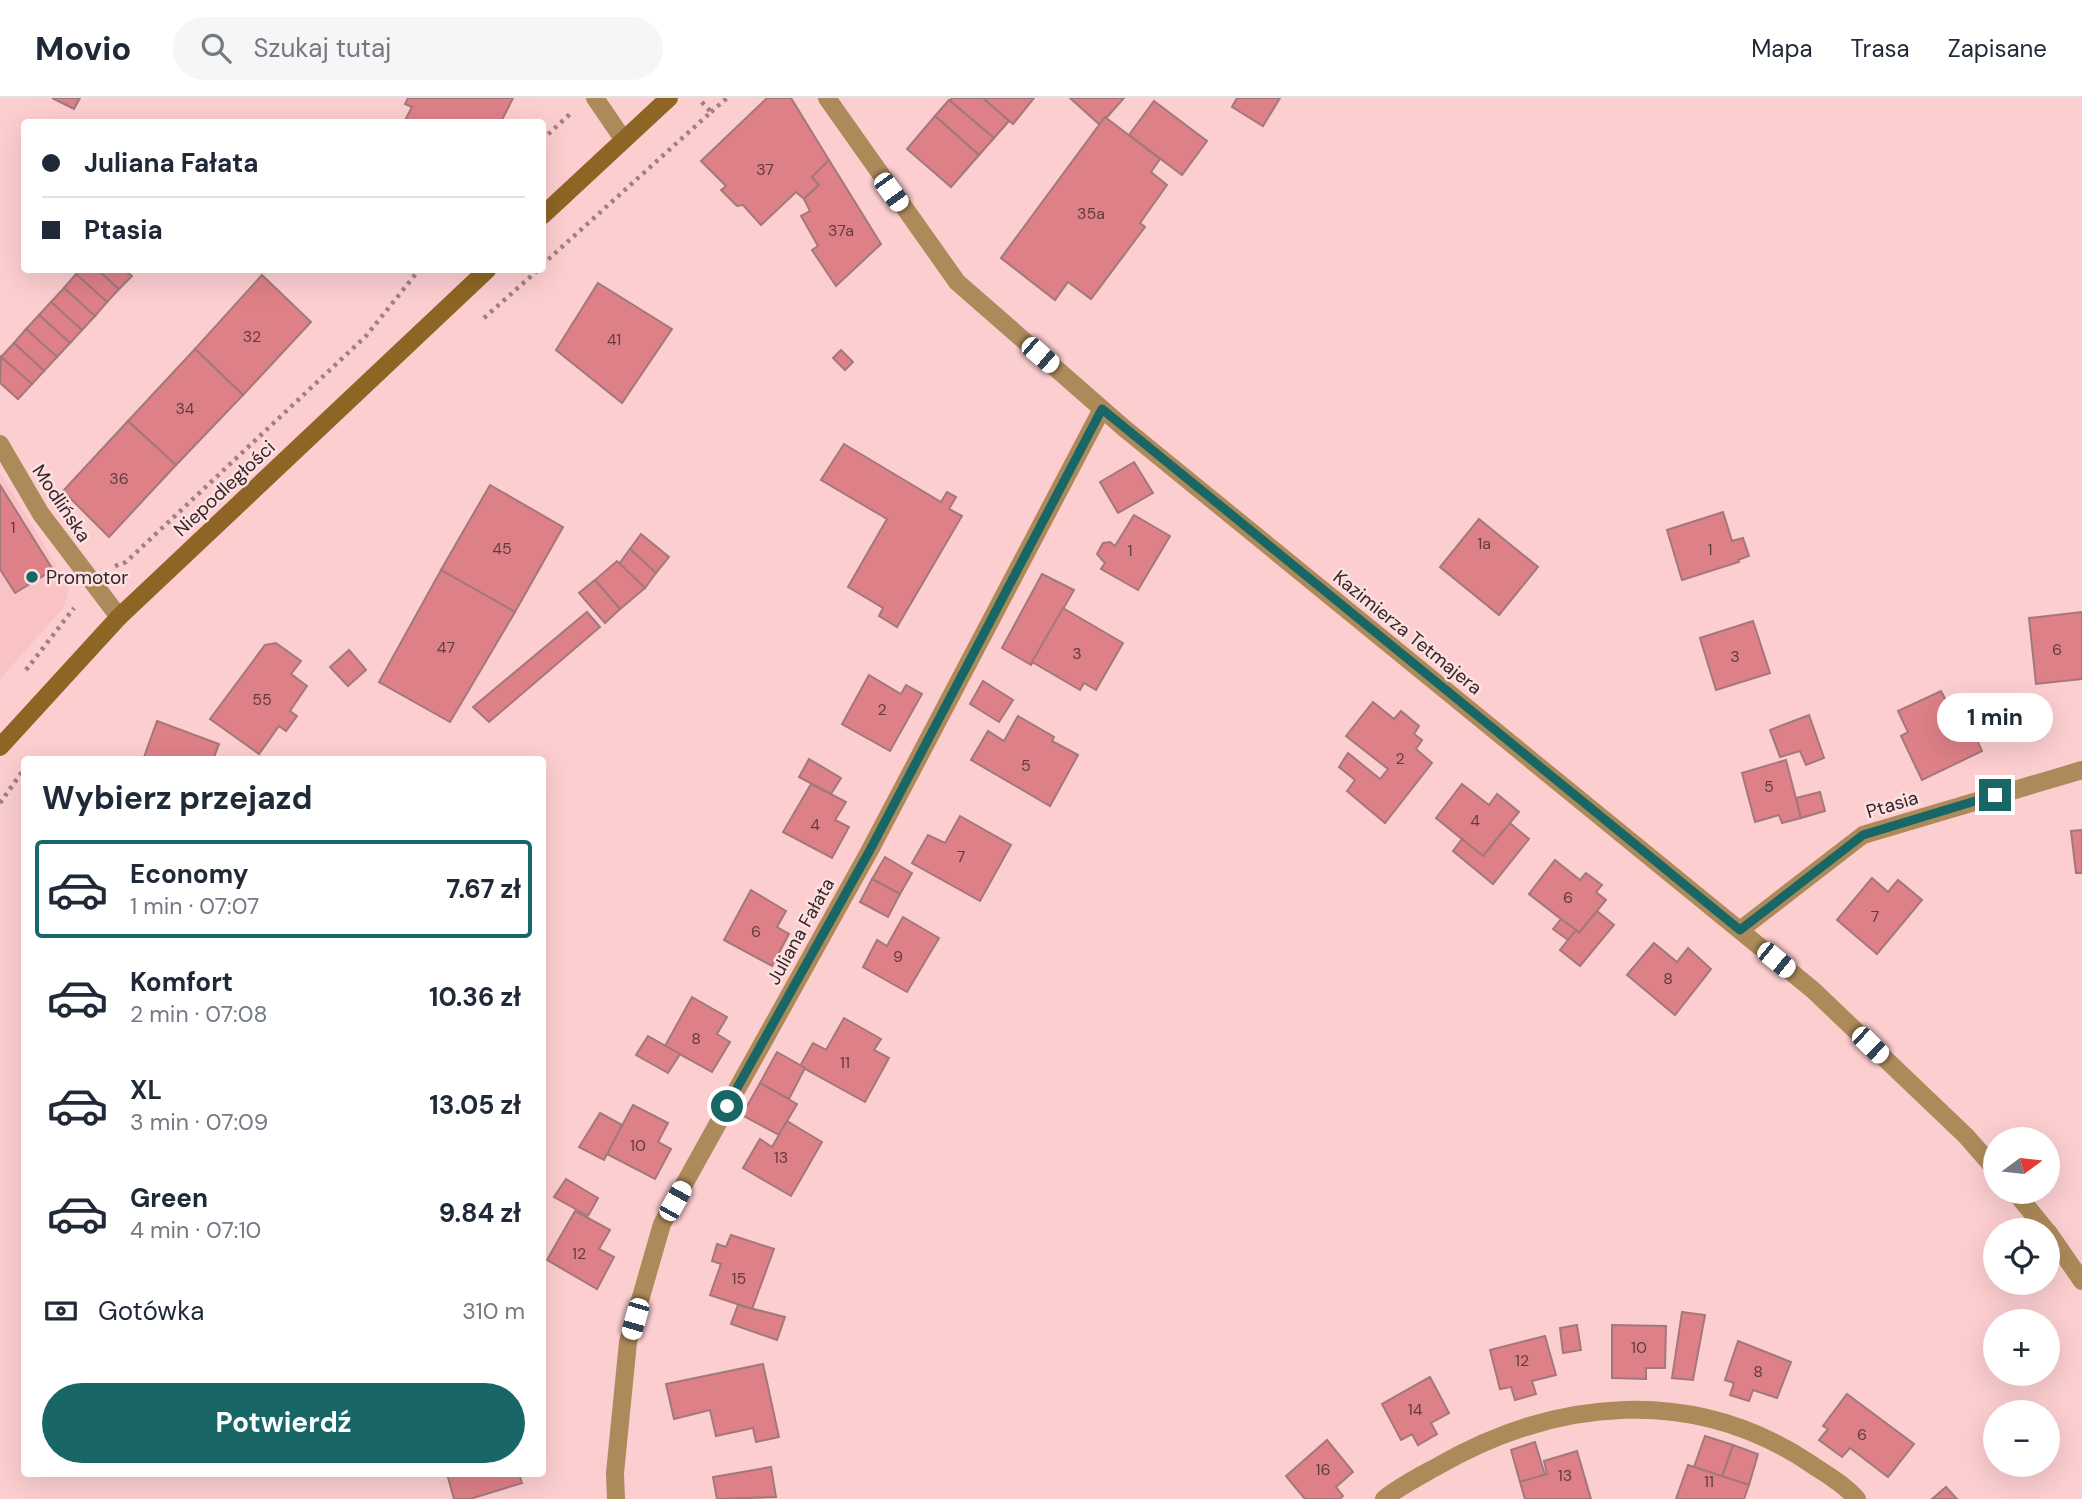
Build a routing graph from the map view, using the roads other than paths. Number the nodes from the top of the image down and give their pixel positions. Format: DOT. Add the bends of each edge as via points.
graph roads {
  1 [pos="595,98"];
  2 [pos="669,98"];
  3 [pos="827,98"];
  4 [pos="623,139"];
  5 [pos="546,212"];
  6 [pos="483,273"];
  7 [pos="1102,409"];
  8 [pos="0,444"];
  9 [pos="119,617"];
  10 [pos="0,747"];
  11 [pos="2082,770"];
  12 [pos="1740,930"];
  13 [pos="1983,1155"];
  14 [pos="2025,1204"];
  15 [pos="2036,1218"];
  16 [pos="2060,1250"];
  17 [pos="2082,1281"];
  18 [pos="616,1499"];
  19 [pos="1384,1499"];
  20 [pos="1857,1499"];
  1 -- 4 [label="street"];
  2 -- 4 [label="street"];
  3 -- 7 [label="street, Kazimierza Tetmajera" via="957,282"];
  4 -- 5 [label="street"];
  6 -- 9 [label="street, Niepodległości"];
  7 -- 12 [label="street, Kazimierza Tetmajera"];
  7 -- 18 [label="street, Juliana Fałata" via="870,850 662,1224 628,1342"];
  8 -- 9 [label="street, Modlińska" via="41,514"];
  9 -- 10 [label="street, Niepodległości"];
  11 -- 12 [label="street, Ptasia" via="1863,835"];
  12 -- 13 [label="street, Kazimierza Tetmajera" via="1813,990"];
  14 -- 15 [label="street"];
  16 -- 17 [label="street"];
  19 -- 20 [label="street" via="1461,1453 1524,1426 1594,1411 1660,1409 1724,1420 1784,1446"];
}
